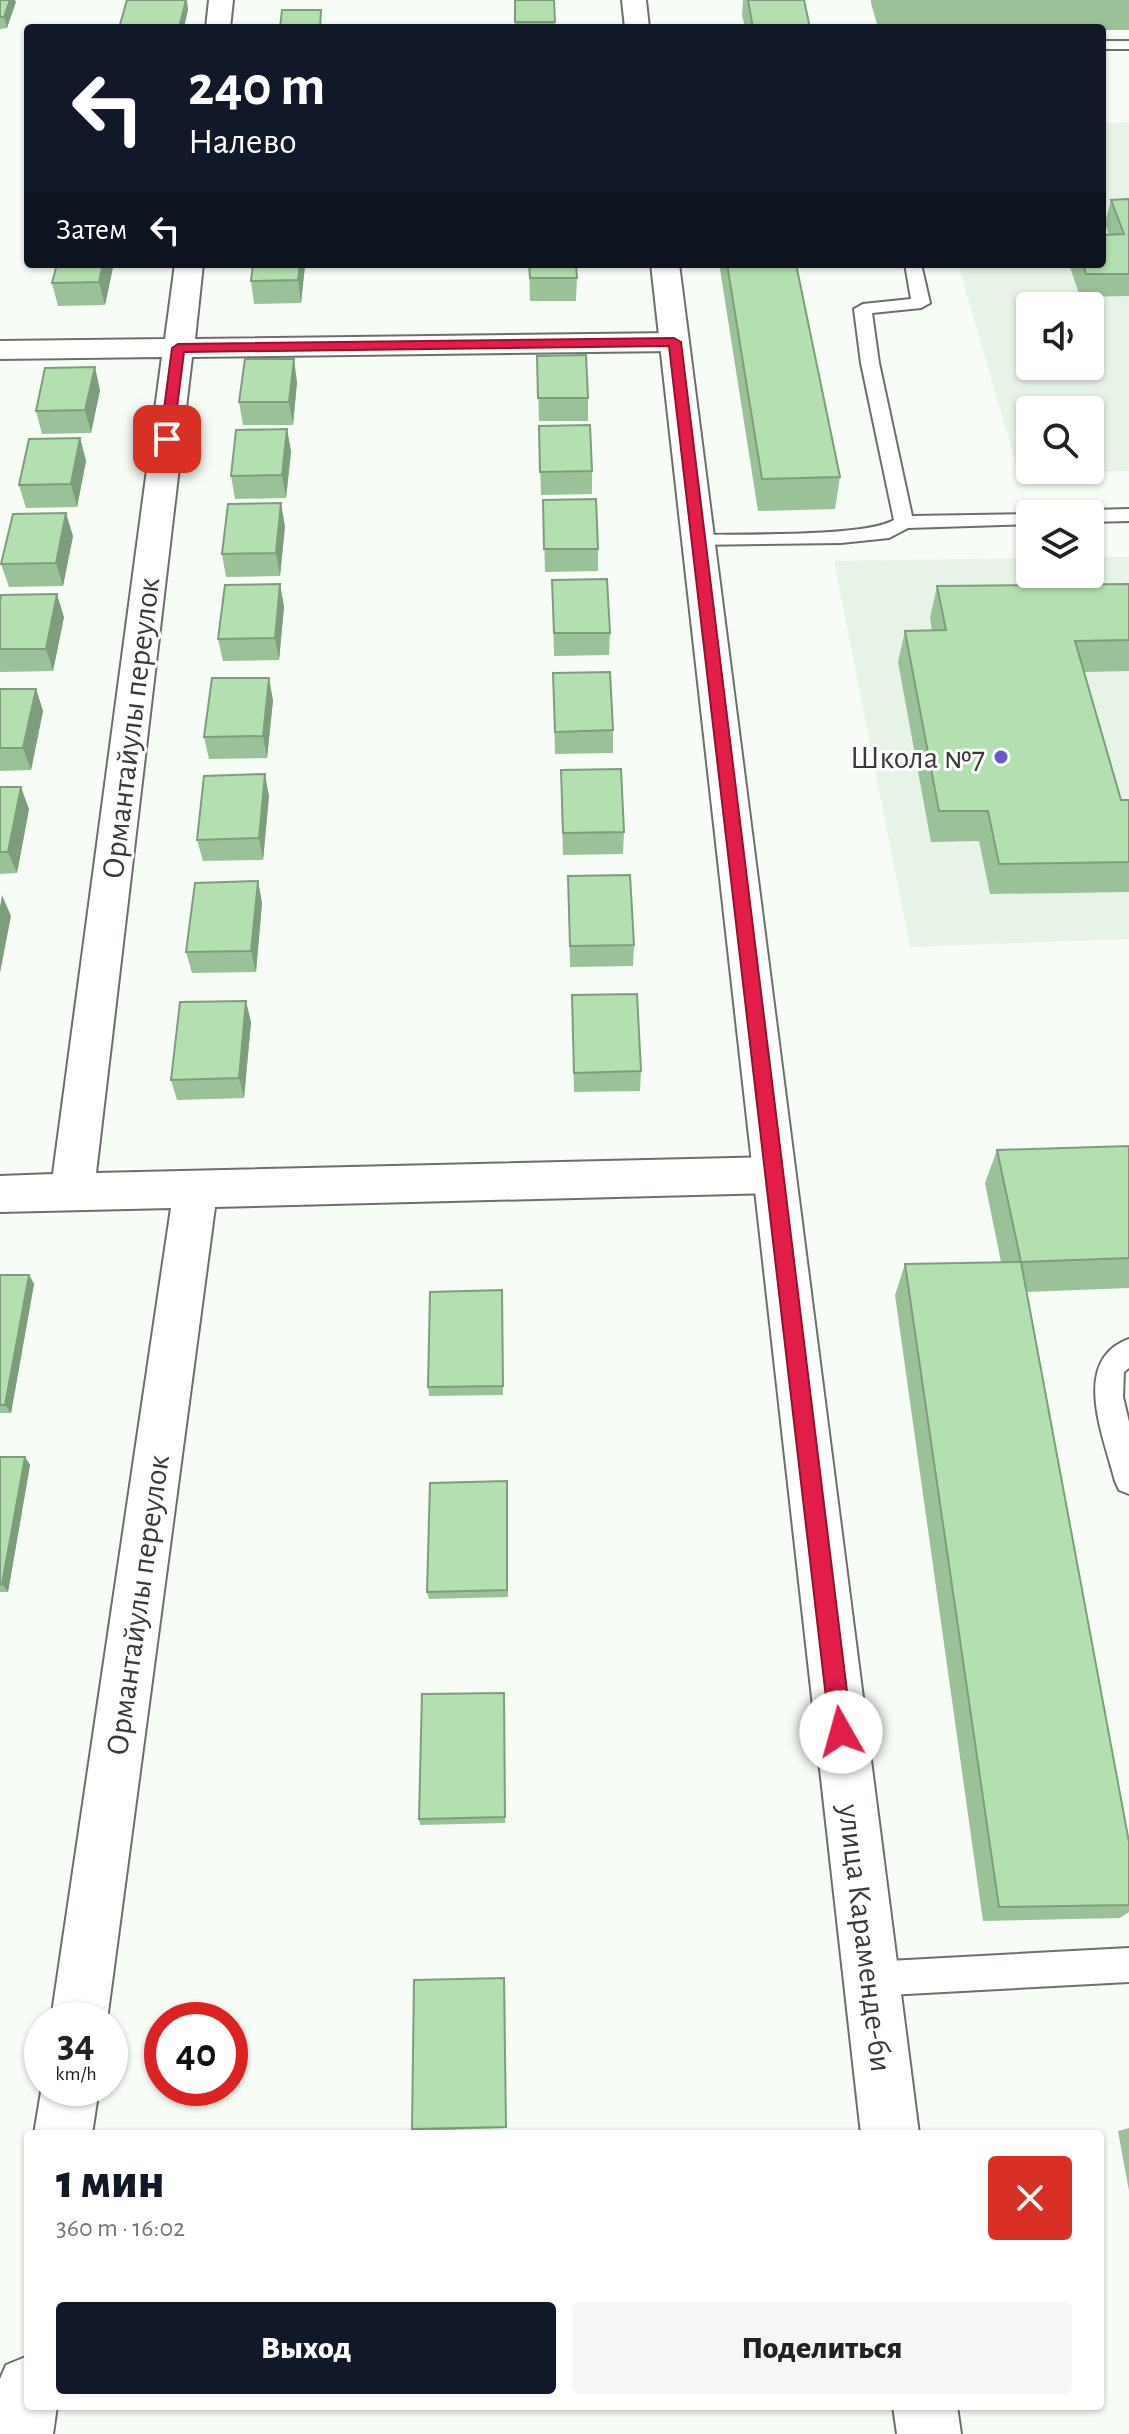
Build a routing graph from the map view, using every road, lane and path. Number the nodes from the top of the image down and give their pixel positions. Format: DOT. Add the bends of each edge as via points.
graph roads {
  1 [pos="221,0"];
  2 [pos="634,0"];
  3 [pos="218,24"];
  4 [pos="637,24"];
  5 [pos="1106,45"];
  6 [pos="1129,45"];
  7 [pos="188,268"];
  8 [pos="665,268"];
  9 [pos="914,268"];
  10 [pos="674,342"];
  11 [pos="178,348"];
  12 [pos="0,350"];
  13 [pos="1129,515"];
  14 [pos="1104,516"];
  15 [pos="1016,518"];
  16 [pos="904,522"];
  17 [pos="698,541"];
  18 [pos="774,1175"];
  19 [pos="195,1190"];
  20 [pos="72,1193"];
  21 [pos="0,1194"];
  22 [pos="1129,1351"];
  23 [pos="1129,1481"];
  24 [pos="1129,1965"];
  25 [pos="870,1979"];
  26 [pos="82,2002"];
  27 [pos="67,2106"];
  28 [pos="64,2130"];
  29 [pos="889,2130"];
  30 [pos="25,2410"];
  31 [pos="926,2410"];
  32 [pos="21,2434"];
  33 [pos="929,2434"];
  1 -- 3 [label="street"];
  2 -- 4 [label="street"];
  5 -- 6 [label="lane"];
  7 -- 11 [label="street, Ормантайулы переулок"];
  8 -- 10 [label="street, улица Караменде-би"];
  9 -- 16 [label="lane" via="921,303 863,309"];
  10 -- 11 [label="street"];
  10 -- 17 [label="street, улица Караменде-би"];
  11 -- 12 [label="street"];
  11 -- 20 [label="street, Ормантайулы переулок"];
  13 -- 14 [label="lane"];
  15 -- 16 [label="lane"];
  16 -- 17 [label="lane" via="889,532 841,537"];
  17 -- 18 [label="street, улица Караменде-би"];
  18 -- 19 [label="street"];
  18 -- 25 [label="street, улица Караменде-би"];
  19 -- 20 [label="street"];
  19 -- 26 [label="street, Ормантайулы переулок"];
  20 -- 21 [label="street"];
  22 -- 23 [label="lane" via="1111,1366 1109,1397"];
  24 -- 25 [label="lane"];
  25 -- 29 [label="street, улица Караменде-би"];
  27 -- 28 [label="street"];
  30 -- 32 [label="street"];
  31 -- 33 [label="street"];
}
